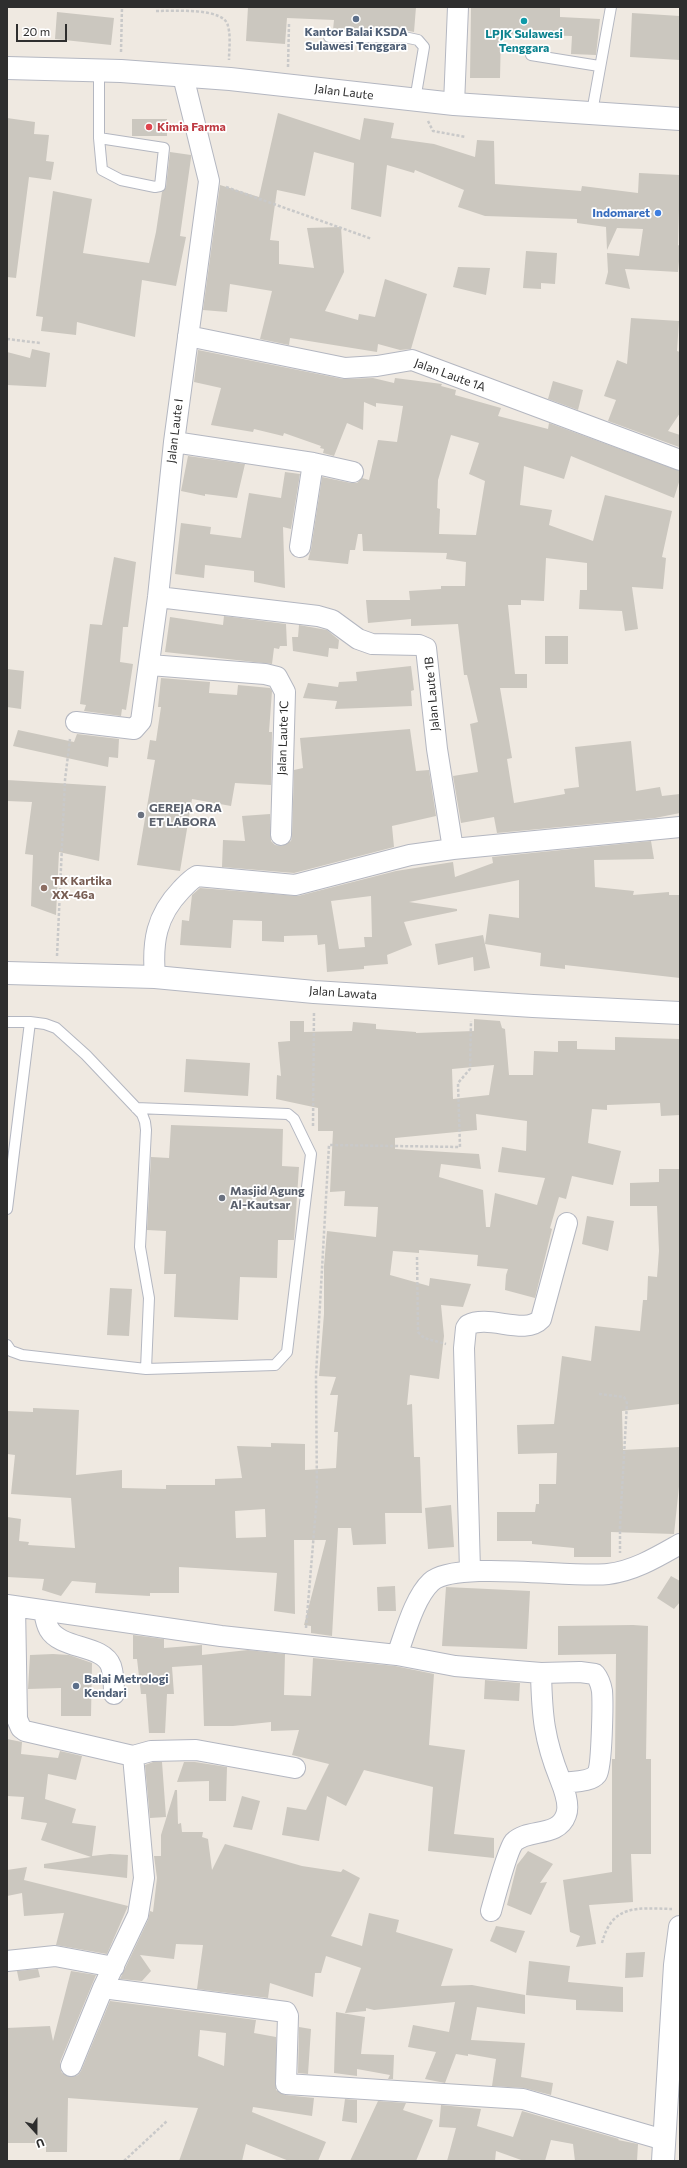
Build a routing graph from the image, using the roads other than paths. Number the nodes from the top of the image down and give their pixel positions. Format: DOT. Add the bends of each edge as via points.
graph roads {
  1 [pos="458,7"];
  2 [pos="611,7"];
  3 [pos="329,36"];
  4 [pos="531,55"];
  5 [pos="599,66"];
  6 [pos="7,68"];
  7 [pos="99,71"];
  8 [pos="182,76"];
  9 [pos="419,100"];
  10 [pos="454,104"];
  11 [pos="592,112"];
  12 [pos="680,119"];
  13 [pos="99,138"];
  14 [pos="188,336"];
  15 [pos="174,442"];
  16 [pos="680,460"];
  17 [pos="313,463"];
  18 [pos="353,472"];
  19 [pos="300,547"];
  20 [pos="158,597"];
  21 [pos="150,665"];
  22 [pos="74,728"];
  23 [pos="680,827"];
  24 [pos="281,835"];
  25 [pos="453,849"];
  26 [pos="7,973"];
  27 [pos="155,977"];
  28 [pos="680,1013"];
  29 [pos="7,1022"];
  30 [pos="30,1022"];
  31 [pos="136,1108"];
  32 [pos="7,1209"];
  33 [pos="567,1222"];
  34 [pos="7,1345"];
  35 [pos="146,1369"];
  36 [pos="680,1544"];
  37 [pos="470,1571"];
  38 [pos="11,1605"];
  39 [pos="44,1611"];
  40 [pos="397,1655"];
  41 [pos="541,1673"];
  42 [pos="114,1694"];
  43 [pos="133,1756"];
  44 [pos="295,1768"];
  45 [pos="562,1783"];
  46 [pos="491,1911"];
  47 [pos="680,1927"];
  48 [pos="7,1961"];
  49 [pos="677,1965"];
  50 [pos="114,1967"];
  51 [pos="102,1988"];
  52 [pos="71,2066"];
  53 [pos="664,2150"];
  1 -- 10 [label="street"];
  2 -- 5 [label="lane"];
  3 -- 9 [label="lane" via="418,40 424,47"];
  4 -- 5 [label="lane"];
  5 -- 11 [label="lane"];
  6 -- 7 [label="street, Jalan Laute"];
  7 -- 8 [label="street, Jalan Laute"];
  7 -- 13 [label="lane"];
  8 -- 9 [label="street, Jalan Laute"];
  8 -- 14 [label="street, Jalan Laute I" via="209,181"];
  9 -- 10 [label="street, Jalan Laute"];
  10 -- 11 [label="street, Jalan Laute"];
  11 -- 12 [label="street, Jalan Laute"];
  13 -- 13 [label="lane" via="102,170 121,180 160,186 164,148"];
  14 -- 15 [label="street, Jalan Laute I"];
  14 -- 16 [label="street, Jalan Laute 1A" via="345,368 412,360"];
  15 -- 17 [label="street"];
  15 -- 20 [label="street, Jalan Laute I"];
  17 -- 18 [label="street"];
  17 -- 19 [label="street"];
  20 -- 21 [label="street, Jalan Laute I"];
  20 -- 25 [label="street, Jalan Laute 1B" via="318,616 332,620 358,639 372,644 419,645 426,648 437,749"];
  21 -- 22 [label="street, Jalan Laute I" via="141,720 134,730"];
  21 -- 24 [label="street, Jalan Laute 1C" via="274,674 278,677 285,692"];
  23 -- 25 [label="street"];
  25 -- 27 [label="street" via="410,855 296,885 197,876 173,899 158,924"];
  26 -- 27 [label="street, Jalan Lawata"];
  27 -- 28 [label="street, Jalan Lawata" via="314,992"];
  29 -- 30 [label="lane"];
  30 -- 31 [label="lane" via="56,1028 86,1055"];
  30 -- 32 [label="lane"];
  31 -- 35 [label="lane" via="145,1122 146,1130 140,1247 149,1298"];
  31 -- 35 [label="lane" via="288,1114 294,1119 310,1154 287,1352 283,1359 275,1365"];
  33 -- 37 [label="street" via="541,1319 533,1325 523,1326 482,1321 472,1323 466,1328 464,1348"];
  34 -- 35 [label="lane" via="11,1351 22,1355"];
  36 -- 37 [label="street" via="635,1567 607,1574"];
  37 -- 40 [label="street" via="444,1575 432,1581 421,1593"];
  38 -- 39 [label="street"];
  38 -- 43 [label="street" via="17,1719 21,1728 35,1734"];
  39 -- 40 [label="street" via="221,1636"];
  39 -- 42 [label="street" via="50,1630 58,1638 106,1658 111,1665"];
  40 -- 41 [label="street" via="455,1666"];
  41 -- 45 [label="street" via="542,1718"];
  41 -- 45 [label="street" via="595,1674 602,1692 598,1773 587,1780"];
  43 -- 44 [label="street" via="151,1751 196,1750"];
  43 -- 50 [label="street" via="144,1878 138,1915"];
  45 -- 46 [label="street" via="566,1815 553,1829 523,1836 513,1844"];
  47 -- 49 [label="street"];
  48 -- 50 [label="street" via="55,1956"];
  49 -- 53 [label="street"];
  50 -- 51 [label="street"];
  51 -- 52 [label="street"];
  51 -- 53 [label="street" via="286,2012 286,2084 523,2099"];
}
